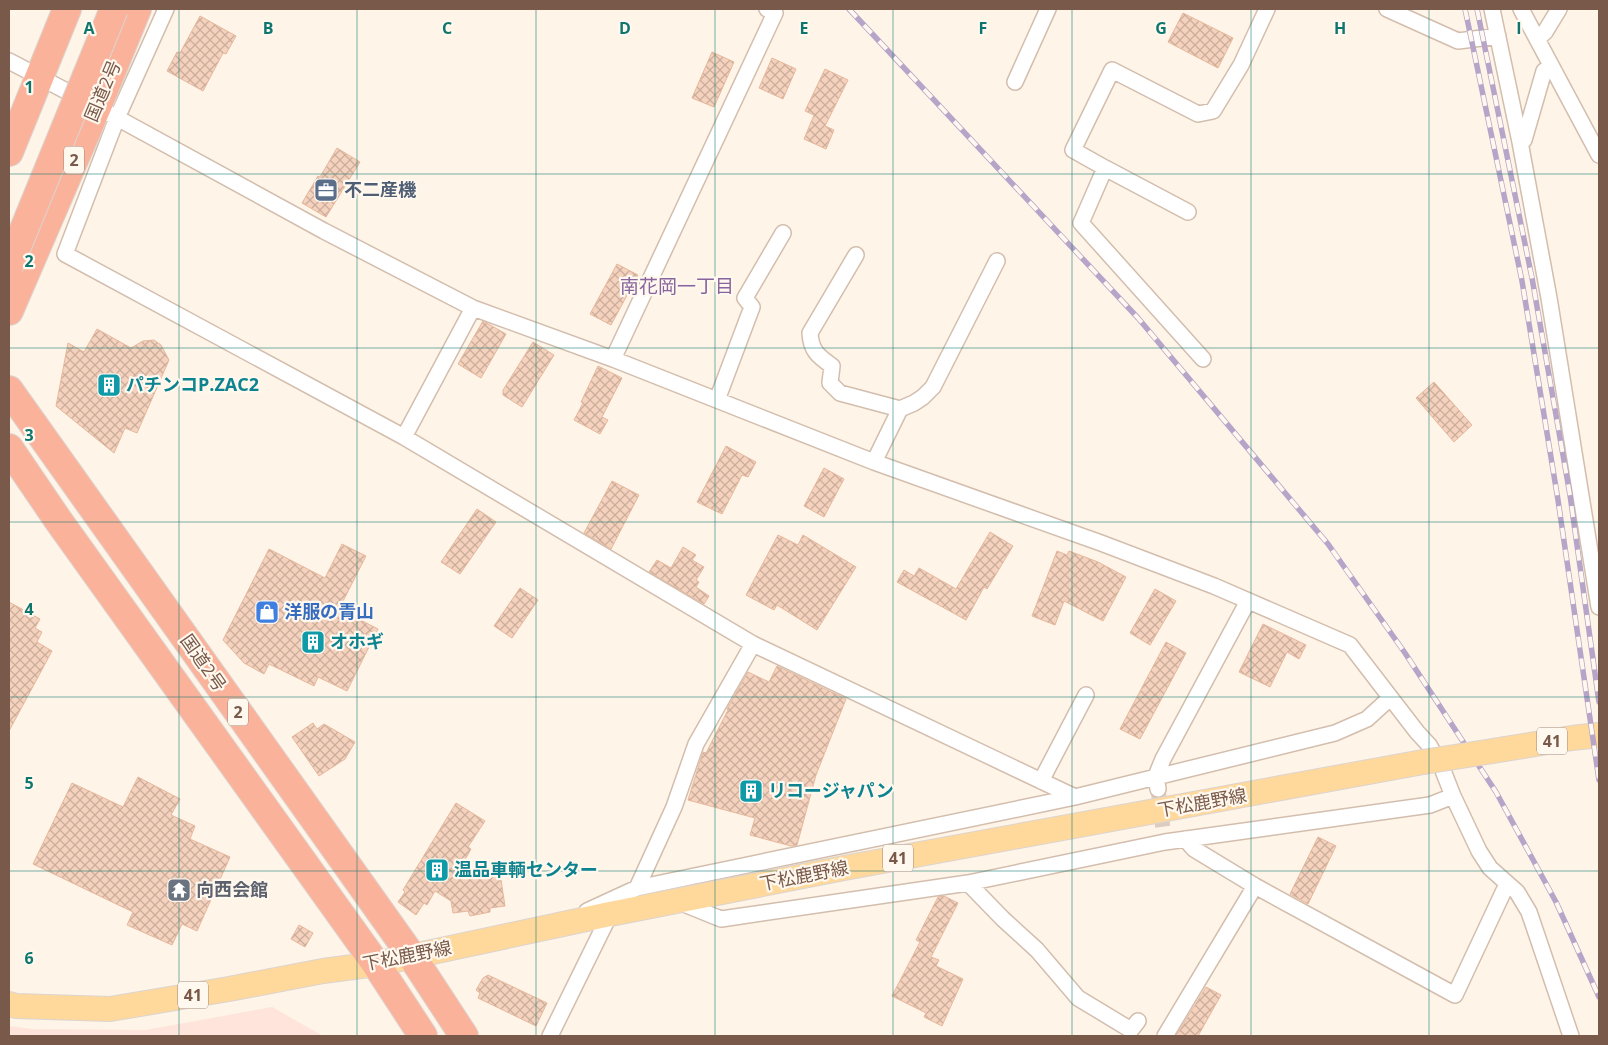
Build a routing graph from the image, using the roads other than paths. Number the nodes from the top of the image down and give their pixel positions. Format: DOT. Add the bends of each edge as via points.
graph roads {
  1 [pos="67,9"];
  2 [pos="114,9"];
  3 [pos="137,9"];
  4 [pos="166,9"];
  5 [pos="767,9"];
  6 [pos="1048,9"];
  7 [pos="1267,9"];
  8 [pos="1387,9"];
  9 [pos="1492,9"];
  10 [pos="1522,9"];
  11 [pos="1559,9"];
  12 [pos="1498,36"];
  13 [pos="1537,39"];
  14 [pos="9,62"];
  15 [pos="1551,66"];
  16 [pos="40,78"];
  17 [pos="1015,82"];
  18 [pos="107,112"];
  19 [pos="1520,142"];
  20 [pos="9,152"];
  21 [pos="1599,155"];
  22 [pos="1105,168"];
  23 [pos="1188,212"];
  24 [pos="783,233"];
  25 [pos="856,255"];
  26 [pos="997,261"];
  27 [pos="9,266"];
  28 [pos="473,308"];
  29 [pos="9,311"];
  30 [pos="613,359"];
  31 [pos="1202,360"];
  32 [pos="9,390"];
  33 [pos="717,400"];
  34 [pos="900,409"];
  35 [pos="404,437"];
  36 [pos="9,448"];
  37 [pos="874,462"];
  38 [pos="9,471"];
  39 [pos="58,520"];
  40 [pos="1248,601"];
  41 [pos="1599,607"];
  42 [pos="754,644"];
  43 [pos="1086,695"];
  44 [pos="1390,698"];
  45 [pos="1599,735"];
  46 [pos="1041,781"];
  47 [pos="1157,782"];
  48 [pos="1453,796"];
  49 [pos="1075,797"];
  50 [pos="1185,840"];
  51 [pos="968,883"];
  52 [pos="1507,884"];
  53 [pos="1255,886"];
  54 [pos="637,888"];
  55 [pos="678,902"];
  56 [pos="610,914"];
  57 [pos="555,926"];
  58 [pos="411,955"];
  59 [pos="376,964"];
  60 [pos="9,1004"];
  61 [pos="1138,1020"];
  62 [pos="423,1036"];
  63 [pos="464,1036"];
  64 [pos="550,1036"];
  65 [pos="1165,1036"];
  66 [pos="1571,1036"];
  1 -- 16 [label="highway"];
  2 -- 27 [label="highway, 国道2号 / 2, bridge"];
  3 -- 18 [label="highway, 国道2号 / 2"];
  4 -- 18 [label="street"];
  5 -- 30 [label="street" via="775,13"];
  6 -- 17 [label="street"];
  7 -- 22 [label="street" via="1241,65 1213,111 1198,114 1112,70 1073,150"];
  8 -- 12 [label="street" via="1458,41"];
  9 -- 12 [label="street"];
  10 -- 13 [label="street"];
  11 -- 13 [label="street"];
  12 -- 19 [label="street"];
  13 -- 15 [label="street"];
  14 -- 16 [label="street"];
  15 -- 19 [label="street" via="1544,71 1524,140"];
  15 -- 21 [label="street"];
  16 -- 18 [label="street"];
  16 -- 20 [label="highway"];
  18 -- 28 [label="street"];
  18 -- 29 [label="highway, 国道2号 / 2"];
  18 -- 35 [label="street" via="65,254"];
  19 -- 41 [label="street"];
  22 -- 23 [label="street"];
  22 -- 31 [label="street" via="1081,223"];
  24 -- 33 [label="street" via="745,298 752,307"];
  25 -- 34 [label="street" via="810,333 810,345 832,366 830,384 840,393"];
  26 -- 34 [label="street" via="933,387 914,403"];
  28 -- 30 [label="street"];
  28 -- 35 [label="street"];
  30 -- 33 [label="street"];
  32 -- 58 [label="highway, 国道2号 / 2"];
  33 -- 37 [label="street"];
  34 -- 37 [label="street"];
  35 -- 42 [label="street"];
  36 -- 39 [label="highway, 国道2号 / 2"];
  37 -- 40 [label="street" via="1102,543"];
  38 -- 39 [label="highway"];
  39 -- 59 [label="highway, 国道2号 / 2"];
  40 -- 44 [label="street" via="1350,645"];
  40 -- 47 [label="street" via="1162,759"];
  42 -- 46 [label="street"];
  42 -- 54 [label="street" via="696,744 674,807"];
  43 -- 46 [label="street"];
  44 -- 47 [label="street" via="1367,719 1335,733"];
  44 -- 48 [label="street" via="1429,745"];
  45 -- 55 [label="main road, 下松鹿野線 / 41, bridge" via="1423,762 844,868"];
  46 -- 49 [label="street"];
  47 -- 49 [label="street"];
  48 -- 50 [label="street" via="1430,805"];
  48 -- 52 [label="street" via="1490,868"];
  49 -- 54 [label="street"];
  50 -- 51 [label="street" via="1164,836"];
  50 -- 53 [label="street" via="1194,849"];
  51 -- 55 [label="street" via="721,919"];
  51 -- 61 [label="street" via="1037,950 1078,998 1131,1030"];
  52 -- 53 [label="street" via="1454,995"];
  52 -- 66 [label="street" via="1517,892 1529,912"];
  53 -- 65 [label="street"];
  54 -- 57 [label="street"];
  55 -- 56 [label="main road, 下松鹿野線 / 41"];
  56 -- 57 [label="main road, 下松鹿野線 / 41"];
  56 -- 64 [label="street"];
  57 -- 58 [label="main road, 下松鹿野線 / 41"];
  58 -- 59 [label="main road, 下松鹿野線 / 41"];
  58 -- 63 [label="highway, 国道2号 / 2"];
  59 -- 60 [label="main road, 下松鹿野線 / 41" via="110,1009"];
  59 -- 62 [label="highway, 国道2号 / 2"];
}
